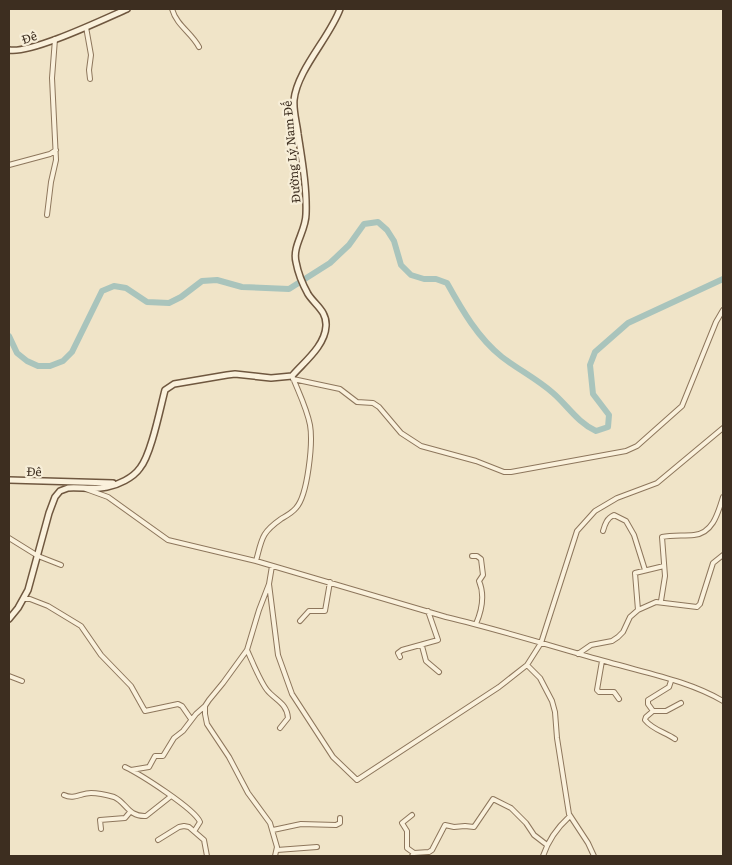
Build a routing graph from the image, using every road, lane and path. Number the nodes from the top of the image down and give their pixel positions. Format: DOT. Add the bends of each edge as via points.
graph roads {
  1 [pos="127,9"];
  2 [pos="172,9"];
  3 [pos="340,9"];
  4 [pos="86,26"];
  5 [pos="55,39"];
  6 [pos="199,47"];
  7 [pos="9,50"];
  8 [pos="90,79"];
  9 [pos="56,150"];
  10 [pos="9,165"];
  11 [pos="47,215"];
  12 [pos="723,310"];
  13 [pos="292,377"];
  14 [pos="723,428"];
  15 [pos="9,480"];
  16 [pos="118,482"];
  17 [pos="110,487"];
  18 [pos="82,488"];
  19 [pos="108,497"];
  20 [pos="723,497"];
  21 [pos="603,531"];
  22 [pos="9,538"];
  23 [pos="723,555"];
  24 [pos="38,556"];
  25 [pos="472,556"];
  26 [pos="256,561"];
  27 [pos="61,565"];
  28 [pos="272,566"];
  29 [pos="664,566"];
  30 [pos="645,570"];
  31 [pos="330,582"];
  32 [pos="269,584"];
  33 [pos="24,599"];
  34 [pos="661,601"];
  35 [pos="638,610"];
  36 [pos="428,611"];
  37 [pos="9,619"];
  38 [pos="300,621"];
  39 [pos="476,624"];
  40 [pos="541,643"];
  41 [pos="422,646"];
  42 [pos="247,650"];
  43 [pos="578,654"];
  44 [pos="400,657"];
  45 [pos="602,661"];
  46 [pos="527,665"];
  47 [pos="439,672"];
  48 [pos="9,676"];
  49 [pos="671,681"];
  50 [pos="22,682"];
  51 [pos="619,700"];
  52 [pos="723,701"];
  53 [pos="681,703"];
  54 [pos="205,706"];
  55 [pos="653,711"];
  56 [pos="192,719"];
  57 [pos="280,728"];
  58 [pos="675,739"];
  59 [pos="125,767"];
  60 [pos="131,770"];
  61 [pos="64,795"];
  62 [pos="170,797"];
  63 [pos="130,812"];
  64 [pos="412,815"];
  65 [pos="569,816"];
  66 [pos="340,818"];
  67 [pos="101,829"];
  68 [pos="195,830"];
  69 [pos="273,830"];
  70 [pos="158,840"];
  71 [pos="547,845"];
  72 [pos="317,847"];
  73 [pos="277,850"];
  74 [pos="413,854"];
  75 [pos="207,856"];
  76 [pos="275,856"];
  77 [pos="543,856"];
  78 [pos="594,856"];
  1 -- 4 [label="main road, Đê"];
  2 -- 6 [label="street" via="177,21"];
  3 -- 13 [label="main road, Đường Lý Nam Đế" via="301,78 294,100 306,212 295,256 298,272 308,293 323,311 326,327 319,345"];
  4 -- 5 [label="main road, Đê"];
  4 -- 8 [label="street" via="91,55"];
  5 -- 7 [label="main road, Đê" via="23,50"];
  5 -- 9 [label="street" via="52,78"];
  9 -- 10 [label="street"];
  9 -- 11 [label="street"];
  12 -- 13 [label="street" via="682,406 637,446 626,451 511,472 421,446 401,433 373,403 357,402 340,389"];
  13 -- 16 [label="main road" via="235,374 171,385 165,390 143,464 134,475"];
  13 -- 26 [label="street" via="310,427 306,481 297,508 264,533"];
  14 -- 40 [label="street" via="657,483 610,502 595,511 577,531"];
  15 -- 16 [label="main road, Đê"];
  16 -- 17 [label="main road"];
  17 -- 18 [label="main road"];
  17 -- 19 [label="street"];
  18 -- 19 [label="street"];
  18 -- 24 [label="main road" via="63,489 57,493"];
  19 -- 26 [label="street" via="168,540"];
  20 -- 29 [label="street" via="715,522 708,529 696,535 662,537"];
  21 -- 30 [label="street" via="605,523 614,515 624,518 634,535"];
  22 -- 24 [label="street"];
  23 -- 34 [label="street" via="713,563 697,607"];
  24 -- 27 [label="street"];
  24 -- 33 [label="main road"];
  25 -- 39 [label="street" via="481,558 483,572 479,581 482,612"];
  26 -- 28 [label="street"];
  28 -- 31 [label="street"];
  28 -- 32 [label="street"];
  29 -- 30 [label="street"];
  29 -- 34 [label="street"];
  30 -- 35 [label="street" via="635,573"];
  31 -- 36 [label="street"];
  31 -- 38 [label="street" via="325,611 309,611"];
  32 -- 42 [label="street"];
  32 -- 46 [label="street" via="278,655 292,694 334,757 357,780 499,687"];
  33 -- 37 [label="main road"];
  33 -- 56 [label="street" via="48,606 81,626 100,654 131,686 145,711 178,704"];
  34 -- 35 [label="street"];
  35 -- 43 [label="street" via="618,637 591,645"];
  36 -- 39 [label="street"];
  36 -- 41 [label="street" via="438,640"];
  39 -- 40 [label="street"];
  40 -- 43 [label="street"];
  40 -- 46 [label="street"];
  41 -- 44 [label="street" via="402,650 398,653"];
  41 -- 47 [label="street" via="426,661"];
  42 -- 54 [label="street"];
  42 -- 57 [label="street" via="268,691 288,713"];
  43 -- 45 [label="street"];
  45 -- 49 [label="street"];
  45 -- 51 [label="street" via="597,690 614,692"];
  46 -- 65 [label="street" via="540,678 553,706"];
  48 -- 50 [label="street"];
  49 -- 52 [label="street" via="704,690"];
  49 -- 55 [label="street" via="669,687 648,700"];
  53 -- 55 [label="street" via="669,710"];
  54 -- 56 [label="street"];
  54 -- 69 [label="street" via="208,724"];
  55 -- 58 [label="street" via="646,717 646,722"];
  56 -- 60 [label="street" via="163,756 155,756 149,767"];
  59 -- 60 [label="street"];
  60 -- 62 [label="street"];
  61 -- 63 [label="street" via="71,797 91,793 114,798"];
  62 -- 63 [label="street" via="146,816"];
  62 -- 68 [label="street" via="200,819"];
  63 -- 67 [label="street" via="125,818 100,820"];
  64 -- 74 [label="street" via="402,824 407,832 408,848"];
  65 -- 71 [label="street"];
  65 -- 78 [label="street"];
  66 -- 69 [label="street" via="336,825 302,824"];
  68 -- 70 [label="street" via="179,827"];
  68 -- 75 [label="street" via="204,840"];
  69 -- 73 [label="street"];
  71 -- 74 [label="street" via="534,836 511,808 493,799 474,827 445,825 430,852"];
  71 -- 77 [label="street"];
  72 -- 73 [label="street"];
  73 -- 76 [label="street"];
}
